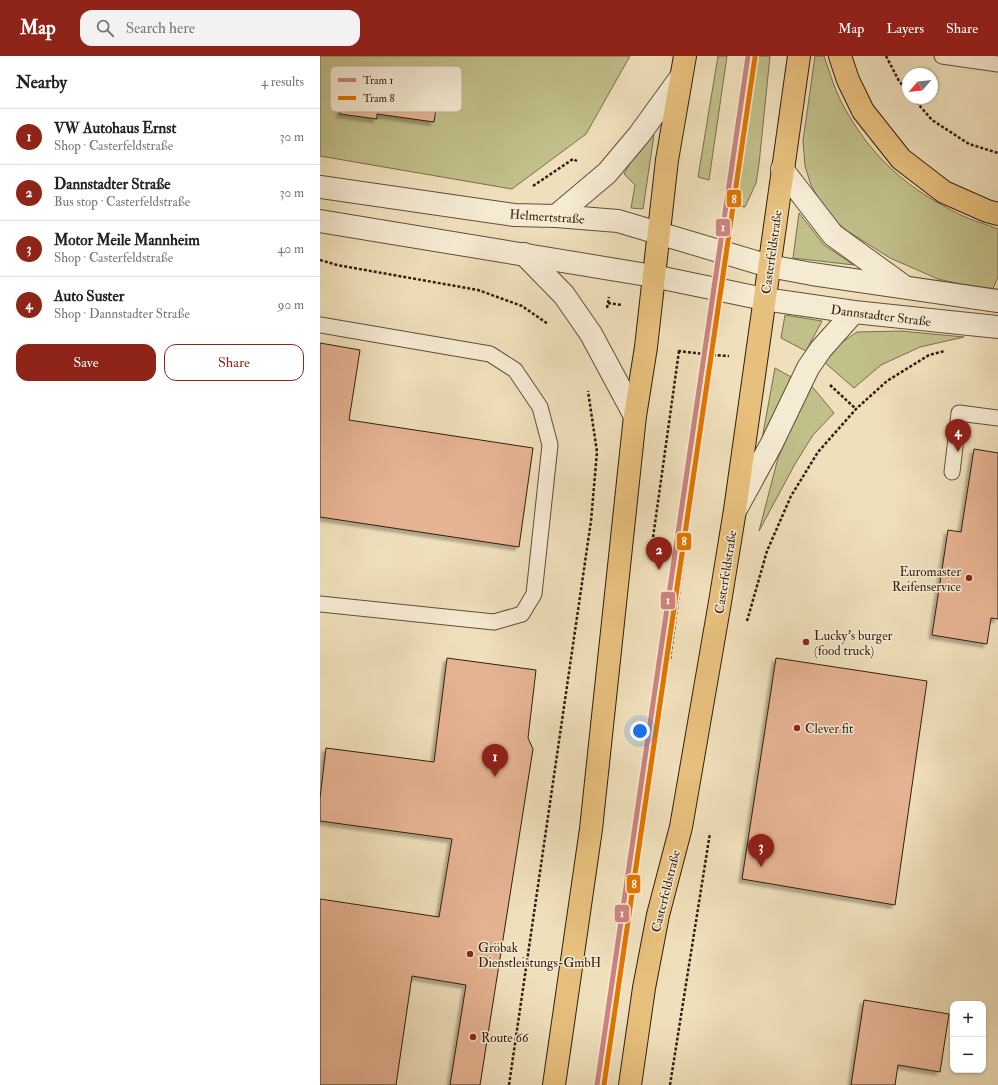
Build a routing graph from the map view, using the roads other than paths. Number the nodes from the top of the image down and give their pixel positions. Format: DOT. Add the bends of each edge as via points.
graph roads {
  1 [pos="799,56"];
  2 [pos="840,56"];
  3 [pos="942,56"];
  4 [pos="998,64"];
  5 [pos="683,66"];
  6 [pos="782,169"];
  7 [pos="320,187"];
  8 [pos="998,214"];
  9 [pos="556,216"];
  10 [pos="320,221"];
  11 [pos="658,233"];
  12 [pos="524,254"];
  13 [pos="769,266"];
  14 [pos="653,276"];
  15 [pos="905,287"];
  16 [pos="764,299"];
  17 [pos="998,301"];
  18 [pos="854,312"];
  19 [pos="320,325"];
  20 [pos="998,327"];
  21 [pos="635,416"];
  22 [pos="998,418"];
  23 [pos="952,472"];
  24 [pos="735,510"];
  25 [pos="320,604"];
  26 [pos="554,1085"];
  27 [pos="630,1085"];
  1 -- 6 [label="main road, Casterfeldstraße"];
  2 -- 8 [label="main road" via="863,111 901,159 944,192"];
  3 -- 4 [label="lane"];
  5 -- 9 [label="street" via="639,135 607,173"];
  5 -- 11 [label="main road"];
  6 -- 13 [label="main road, Casterfeldstraße"];
  6 -- 15 [label="street" via="833,235"];
  7 -- 9 [label="street, Helmertstraße" via="514,215"];
  9 -- 11 [label="street, Helmertstraße" via="618,221"];
  10 -- 12 [label="street"];
  11 -- 13 [label="street, Helmertstraße"];
  11 -- 14 [label="main road"];
  12 -- 14 [label="street"];
  12 -- 21 [label="street" via="564,295 592,334"];
  13 -- 15 [label="street"];
  13 -- 16 [label="main road, Casterfeldstraße"];
  14 -- 16 [label="street"];
  14 -- 21 [label="main road" via="646,347"];
  15 -- 17 [label="street"];
  16 -- 18 [label="street, Dannstadter Straße"];
  16 -- 24 [label="main road, Casterfeldstraße"];
  18 -- 20 [label="street, Dannstadter Straße"];
  18 -- 24 [label="street" via="821,349 808,368 772,443"];
  19 -- 25 [label="lane" via="490,354 515,370 540,407 550,446 534,594 522,614 494,622"];
  21 -- 26 [label="main road" via="591,829"];
  22 -- 23 [label="lane" via="959,413"];
  24 -- 27 [label="main road, Casterfeldstraße" via="681,827 656,922"];
}
